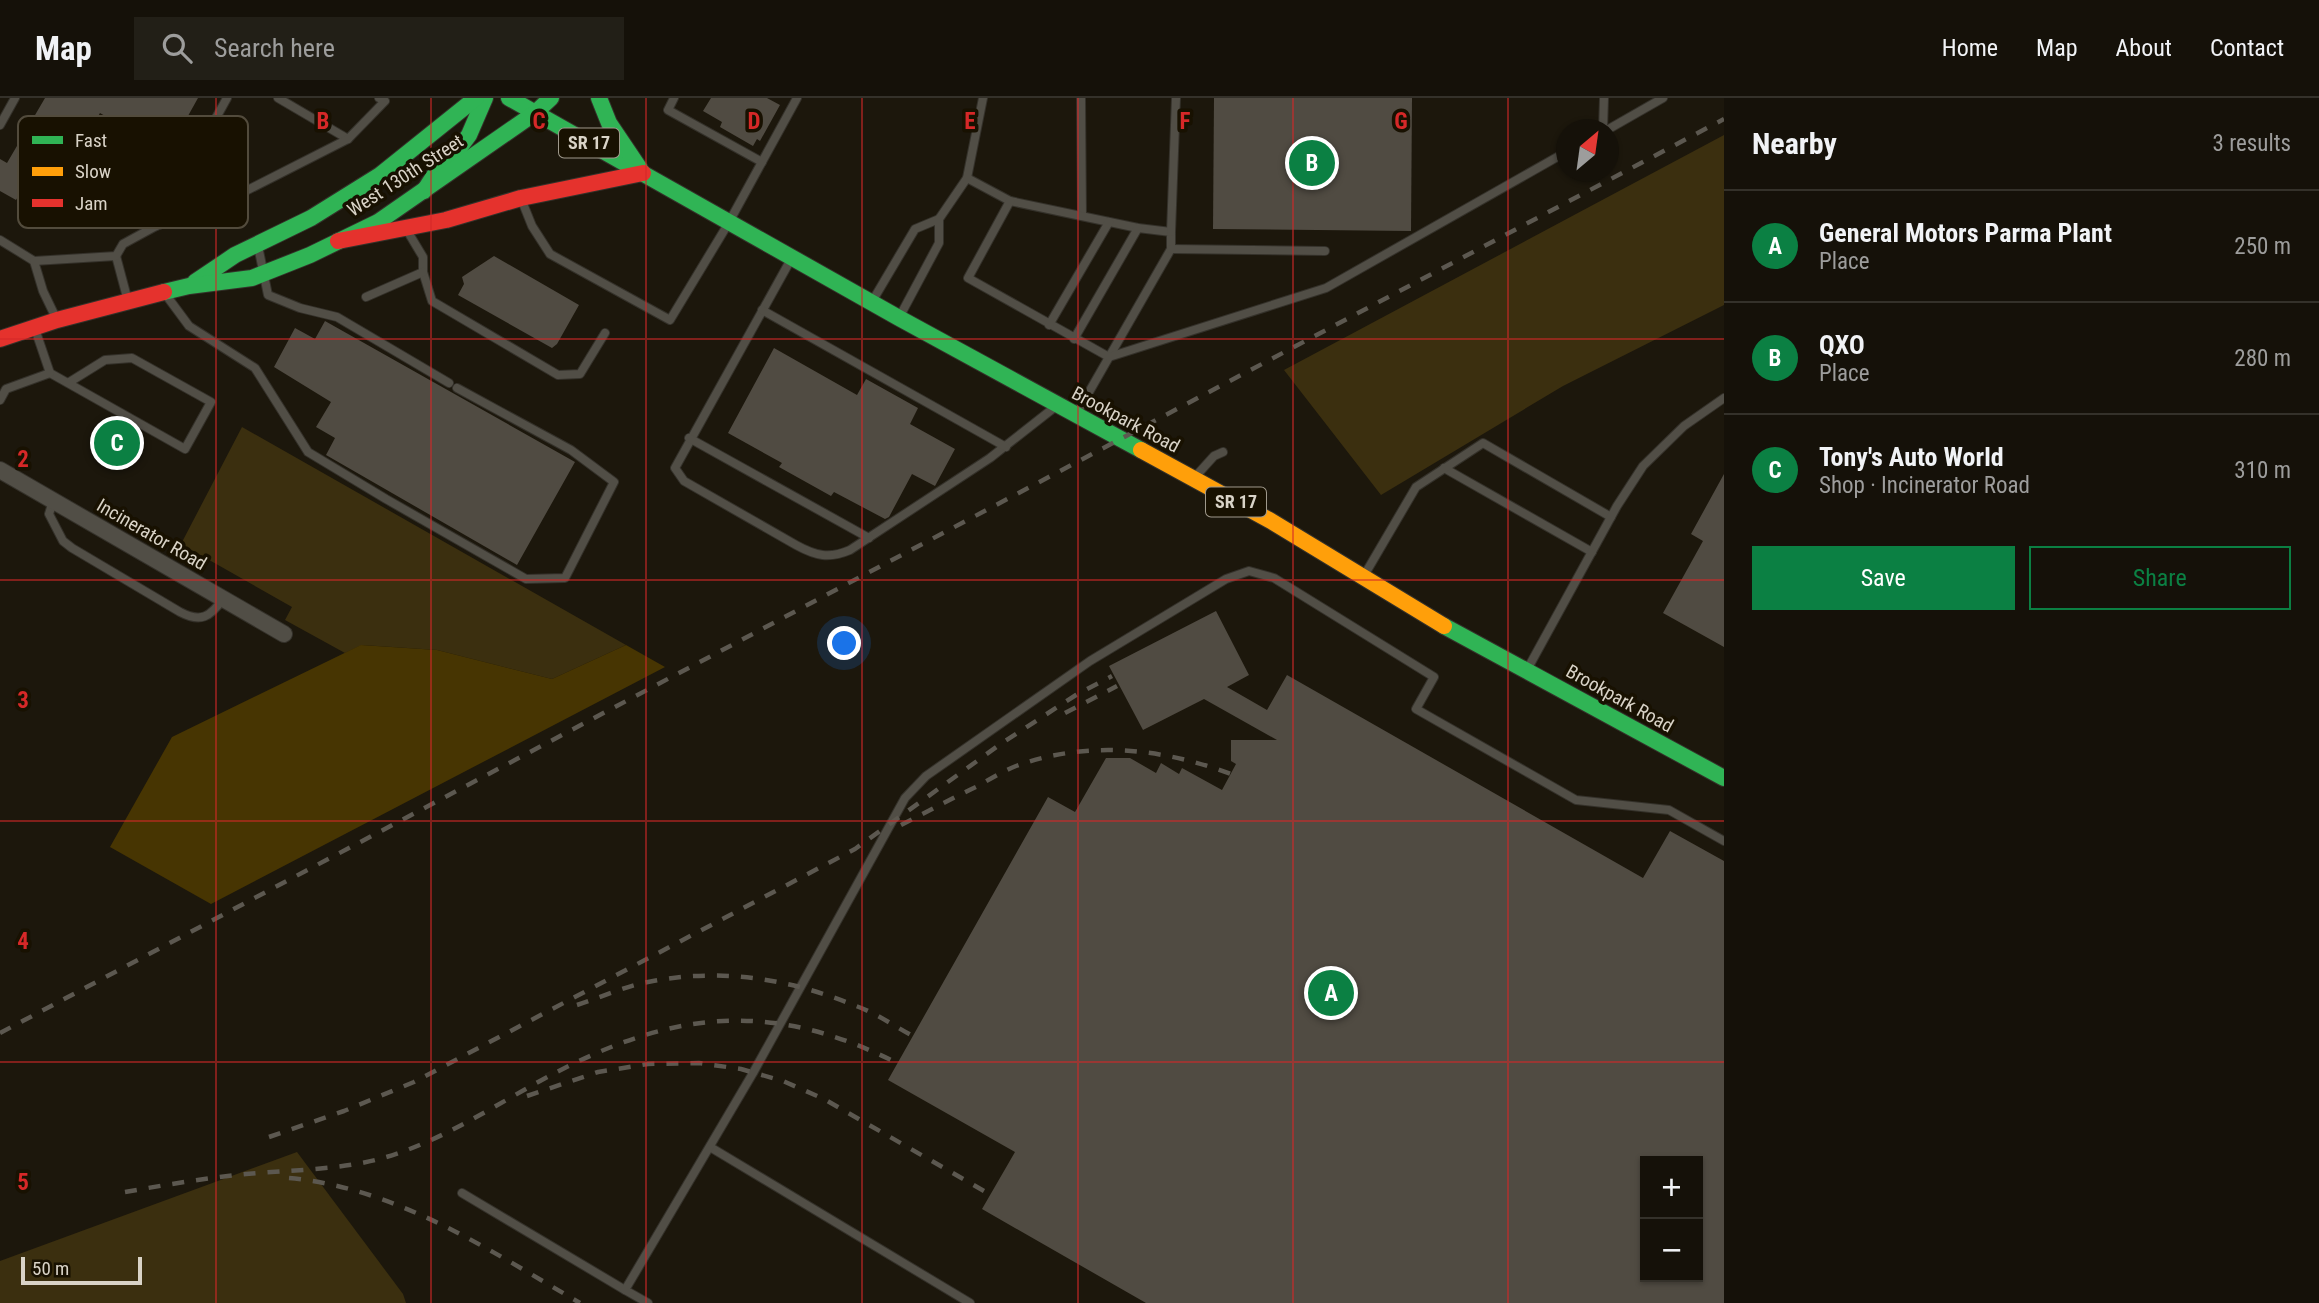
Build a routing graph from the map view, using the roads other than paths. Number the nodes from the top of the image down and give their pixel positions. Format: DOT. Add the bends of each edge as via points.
graph roads {
  1 [pos="15,98"];
  2 [pos="227,98"];
  3 [pos="278,98"];
  4 [pos="379,98"];
  5 [pos="476,98"];
  6 [pos="485,98"];
  7 [pos="509,98"];
  8 [pos="551,98"];
  9 [pos="599,98"];
  10 [pos="674,98"];
  11 [pos="797,98"];
  12 [pos="983,98"];
  13 [pos="1081,98"];
  14 [pos="1176,98"];
  15 [pos="1604,98"];
  16 [pos="1663,98"];
  17 [pos="535,113"];
  18 [pos="217,116"];
  19 [pos="1605,119"];
  20 [pos="1619,122"];
  21 [pos="0,125"];
  22 [pos="348,139"];
  23 [pos="1556,158"];
  24 [pos="762,162"];
  25 [pos="643,173"];
  26 [pos="380,175"];
  27 [pos="967,178"];
  28 [pos="248,190"];
  29 [pos="424,191"];
  30 [pos="521,198"];
  31 [pos="1010,201"];
  32 [pos="395,211"];
  33 [pos="1082,216"];
  34 [pos="939,219"];
  35 [pos="1109,222"];
  36 [pos="728,224"];
  37 [pos="152,228"];
  38 [pos="405,228"];
  39 [pos="1138,228"];
  40 [pos="1171,232"];
  41 [pos="0,240"];
  42 [pos="338,241"];
  43 [pos="258,244"];
  44 [pos="1171,249"];
  45 [pos="1325,251"];
  46 [pos="116,256"];
  47 [pos="791,259"];
  48 [pos="34,261"];
  49 [pos="422,272"];
  50 [pos="264,273"];
  51 [pos="189,285"];
  52 [pos="164,293"];
  53 [pos="366,297"];
  54 [pos="129,302"];
  55 [pos="871,303"];
  56 [pos="762,310"];
  57 [pos="899,318"];
  58 [pos="57,320"];
  59 [pos="1049,325"];
  60 [pos="35,329"];
  61 [pos="604,333"];
  62 [pos="0,339"];
  63 [pos="1074,339"];
  64 [pos="1109,357"];
  65 [pos="50,373"];
  66 [pos="68,383"];
  67 [pos="449,383"];
  68 [pos="457,388"];
  69 [pos="1724,398"];
  70 [pos="0,400"];
  71 [pos="1056,405"];
  72 [pos="1076,415"];
  73 [pos="689,439"];
  74 [pos="1006,447"];
  75 [pos="1223,452"];
  76 [pos="1444,468"];
  77 [pos="0,470"];
  78 [pos="1193,479"];
  79 [pos="53,501"];
  80 [pos="1611,517"];
  81 [pos="869,538"];
  82 [pos="1592,552"];
  83 [pos="1363,578"];
  84 [pos="222,598"];
  85 [pos="284,634"];
  86 [pos="1526,670"];
  87 [pos="1724,778"];
  88 [pos="1724,841"];
  89 [pos="710,1147"];
  90 [pos="462,1193"];
  91 [pos="625,1290"];
  92 [pos="648,1303"];
  93 [pos="970,1303"];
  1 -- 21 [label="lane"];
  2 -- 18 [label="lane"];
  3 -- 22 [label="lane"];
  4 -- 22 [label="lane" via="385,101"];
  5 -- 26 [label="main road, West 130th Street"];
  6 -- 29 [label="main road" via="469,135"];
  7 -- 17 [label="main road, Brookpark Road / SR 17"];
  8 -- 17 [label="main road, West 130th Street"];
  9 -- 25 [label="main road" via="609,123"];
  10 -- 24 [label="lane" via="668,110"];
  11 -- 24 [label="lane"];
  12 -- 27 [label="lane"];
  13 -- 33 [label="lane"];
  14 -- 40 [label="lane"];
  15 -- 19 [label="lane"];
  16 -- 20 [label="lane"];
  17 -- 25 [label="main road, Brookpark Road / SR 17"];
  17 -- 29 [label="main road, West 130th Street"];
  22 -- 28 [label="lane"];
  23 -- 64 [label="lane" via="1325,288"];
  24 -- 36 [label="lane"];
  25 -- 30 [label="main road"];
  25 -- 36 [label="main road, Brookpark Road / SR 17"];
  26 -- 32 [label="main road"];
  26 -- 43 [label="main road, West 130th Street"];
  27 -- 31 [label="lane"];
  27 -- 34 [label="lane"];
  29 -- 32 [label="main road, West 130th Street"];
  30 -- 36 [label="lane" via="550,254 670,320"];
  30 -- 38 [label="main road"];
  31 -- 33 [label="lane"];
  31 -- 59 [label="lane" via="968,278"];
  32 -- 38 [label="lane"];
  32 -- 42 [label="main road, West 130th Street"];
  33 -- 35 [label="lane"];
  34 -- 55 [label="lane" via="915,229"];
  34 -- 57 [label="lane" via="939,243"];
  35 -- 39 [label="lane"];
  35 -- 59 [label="lane"];
  36 -- 47 [label="main road, Brookpark Road / SR 17"];
  37 -- 46 [label="lane" via="123,244"];
  38 -- 42 [label="main road"];
  38 -- 49 [label="lane" via="423,257"];
  39 -- 40 [label="lane"];
  39 -- 63 [label="lane"];
  40 -- 44 [label="lane"];
  41 -- 48 [label="lane"];
  42 -- 50 [label="main road, West 130th Street"];
  43 -- 50 [label="lane"];
  43 -- 51 [label="main road, West 130th Street"];
  44 -- 45 [label="lane"];
  44 -- 64 [label="lane"];
  46 -- 48 [label="lane"];
  46 -- 54 [label="lane"];
  47 -- 55 [label="main road, Brookpark Road / SR 17"];
  47 -- 56 [label="lane"];
  48 -- 58 [label="lane"];
  49 -- 53 [label="lane"];
  49 -- 61 [label="lane" via="432,301 558,375 580,374"];
  50 -- 51 [label="main road, West 130th Street"];
  50 -- 67 [label="lane" via="268,295 337,317"];
  51 -- 52 [label="main road, West 130th Street"];
  52 -- 54 [label="main road, West 130th Street"];
  52 -- 68 [label="lane" via="188,326 255,368 308,452 526,579 565,578 614,482 571,450"];
  54 -- 58 [label="main road, West 130th Street"];
  55 -- 57 [label="main road, Brookpark Road / SR 17"];
  56 -- 73 [label="lane"];
  56 -- 74 [label="lane"];
  57 -- 71 [label="main road, Brookpark Road / SR 17"];
  58 -- 60 [label="main road, West 130th Street"];
  59 -- 63 [label="lane"];
  60 -- 62 [label="main road, West 130th Street"];
  60 -- 65 [label="lane"];
  63 -- 64 [label="lane"];
  64 -- 72 [label="lane"];
  65 -- 66 [label="lane"];
  65 -- 70 [label="lane" via="6,389"];
  66 -- 66 [label="lane" via="186,449 211,402 132,358 105,360"];
  69 -- 80 [label="lane" via="1684,426 1643,466"];
  71 -- 72 [label="main road, Brookpark Road / SR 17"];
  71 -- 74 [label="lane"];
  72 -- 78 [label="main road, Brookpark Road / SR 17"];
  73 -- 81 [label="lane"];
  73 -- 81 [label="lane" via="675,468 684,481 814,555 836,556"];
  74 -- 81 [label="lane"];
  75 -- 78 [label="lane"];
  76 -- 80 [label="lane" via="1483,443"];
  76 -- 82 [label="lane"];
  76 -- 83 [label="lane" via="1416,487"];
  77 -- 79 [label="street, Incinerator Road"];
  78 -- 83 [label="main road, Brookpark Road / SR 17"];
  79 -- 84 [label="street, Incinerator Road"];
  79 -- 84 [label="lane" via="49,514 63,541 180,612 202,618 215,610"];
  80 -- 82 [label="lane"];
  82 -- 86 [label="lane"];
  83 -- 86 [label="main road, Brookpark Road / SR 17"];
  84 -- 85 [label="street, Incinerator Road"];
  86 -- 87 [label="main road, Brookpark Road / SR 17"];
  88 -- 89 [label="lane" via="1669,810 1576,800 1416,709 1434,677 1274,578 1249,571 1226,579 1090,661 926,776 905,798"];
  89 -- 91 [label="lane"];
  89 -- 93 [label="lane"];
  90 -- 91 [label="lane"];
  91 -- 92 [label="lane"];
}
